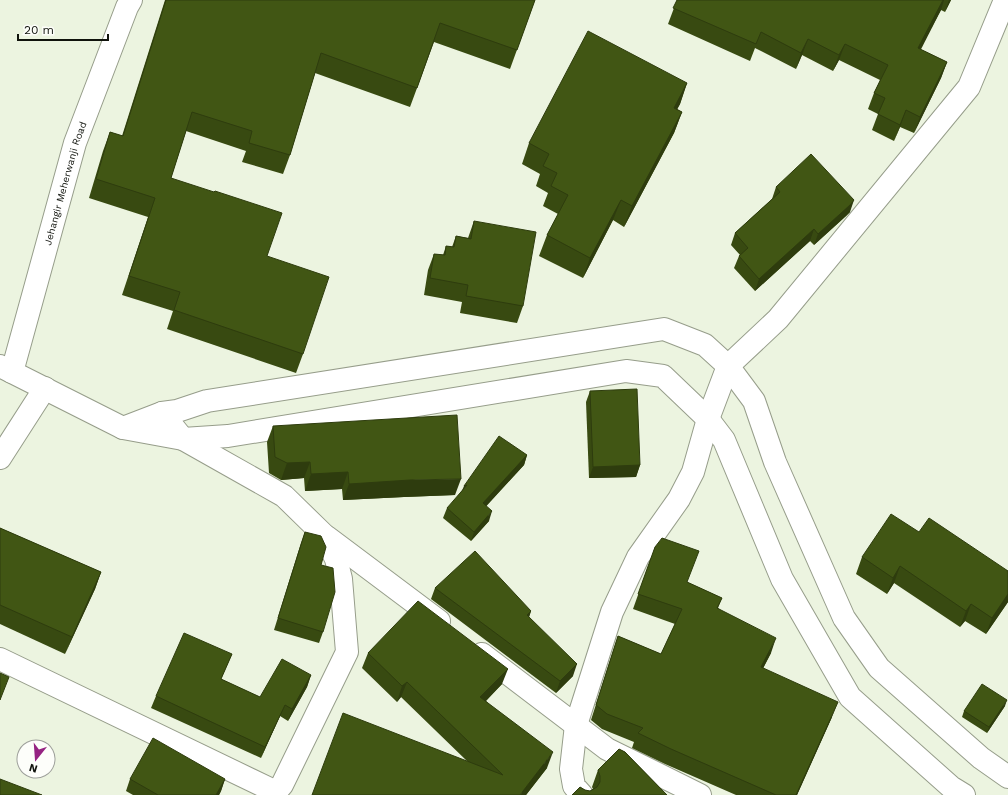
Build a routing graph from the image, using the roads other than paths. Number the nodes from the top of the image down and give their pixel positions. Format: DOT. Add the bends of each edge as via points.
graph roads {
  1 [pos="131,0"];
  2 [pos="1005,0"];
  3 [pos="728,366"];
  4 [pos="6,369"];
  5 [pos="45,388"];
  6 [pos="162,413"];
  7 [pos="708,419"];
  8 [pos="124,428"];
  9 [pos="183,439"];
  10 [pos="0,458"];
  11 [pos="324,535"];
  12 [pos="0,659"];
  13 [pos="576,725"];
  14 [pos="1008,776"];
  15 [pos="275,793"];
  16 [pos="582,795"];
  17 [pos="700,795"];
  18 [pos="964,795"];
  1 -- 4 [label="street, Jehangir Meherwanji Road" via="75,143"];
  2 -- 3 [label="street" via="969,87 778,319"];
  3 -- 6 [label="street" via="705,345 664,329 208,401"];
  3 -- 7 [label="street"];
  3 -- 14 [label="street" via="754,401 775,462 844,618 879,668 981,758"];
  4 -- 5 [label="street"];
  5 -- 8 [label="street"];
  5 -- 10 [label="street"];
  6 -- 8 [label="street"];
  6 -- 9 [label="street"];
  7 -- 9 [label="street" via="663,376 626,370 236,435"];
  7 -- 13 [label="street" via="693,472 679,498 638,557 612,612"];
  7 -- 18 [label="street" via="724,440 782,579 850,696 951,787"];
  8 -- 9 [label="street"];
  9 -- 11 [label="street" via="284,496"];
  11 -- 13 [label="street"];
  11 -- 15 [label="street" via="336,559 341,579 347,652 282,785"];
  12 -- 15 [label="street"];
  13 -- 16 [label="street" via="571,769 574,786"];
  13 -- 17 [label="street" via="607,749"];
}
